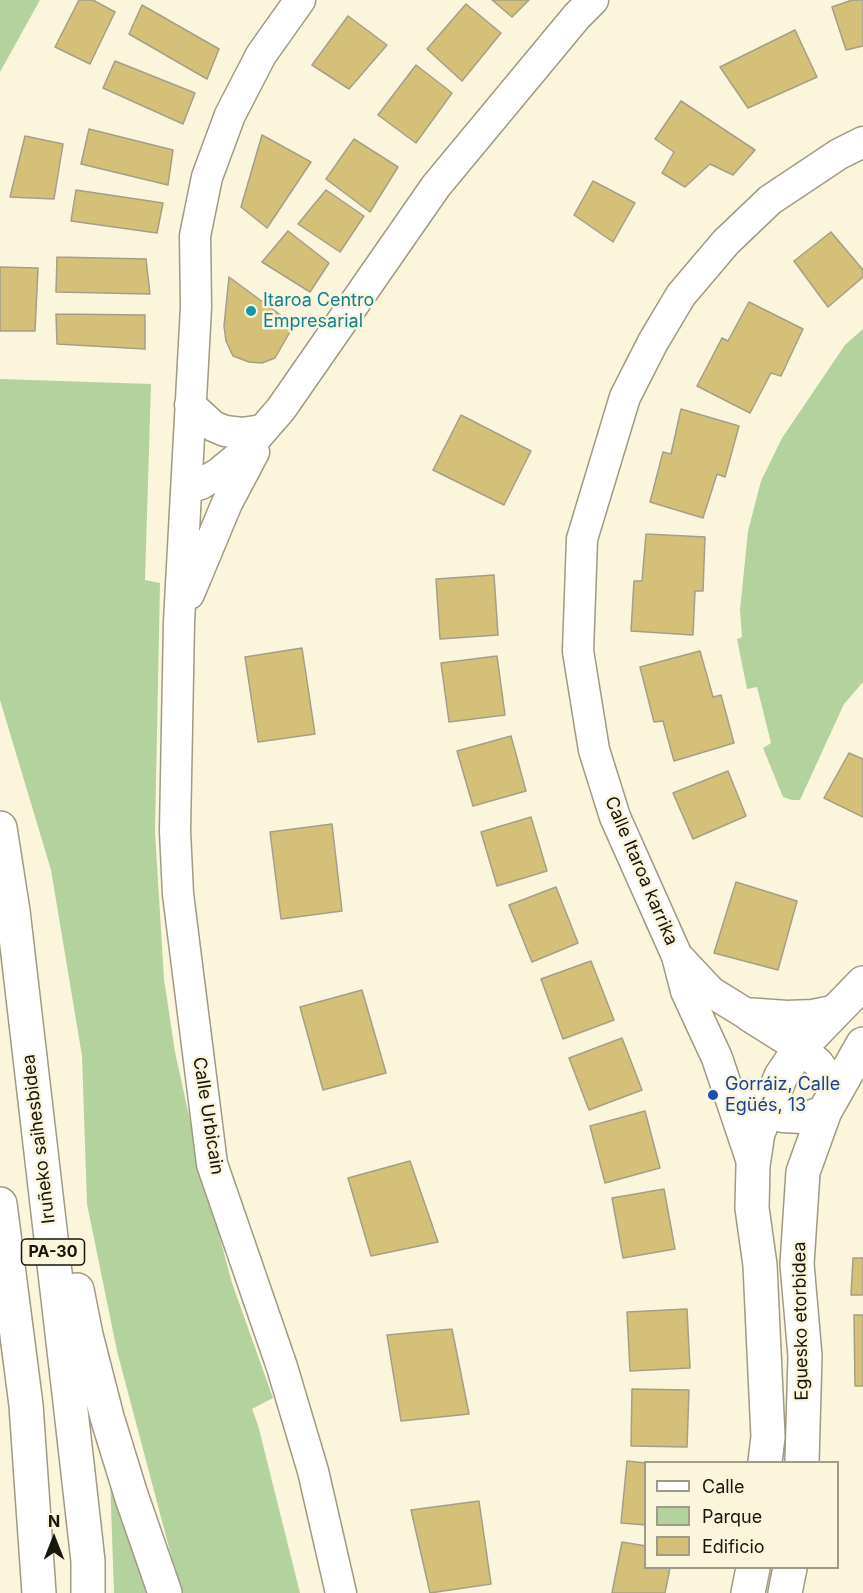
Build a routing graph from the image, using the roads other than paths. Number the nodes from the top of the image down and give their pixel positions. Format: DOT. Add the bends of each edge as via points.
graph roads {
  1 [pos="300,0"];
  2 [pos="593,0"];
  3 [pos="863,142"];
  4 [pos="190,405"];
  5 [pos="262,430"];
  6 [pos="187,488"];
  7 [pos="179,622"];
  8 [pos="0,828"];
  9 [pos="13,911"];
  10 [pos="677,956"];
  11 [pos="863,983"];
  12 [pos="837,1010"];
  13 [pos="744,1013"];
  14 [pos="863,1044"];
  15 [pos="800,1048"];
  16 [pos="717,1058"];
  17 [pos="828,1103"];
  18 [pos="766,1111"];
  19 [pos="753,1165"];
  20 [pos="0,1204"];
  21 [pos="765,1461"];
  22 [pos="802,1461"];
  23 [pos="753,1569"];
  24 [pos="790,1569"];
  25 [pos="39,1593"];
  26 [pos="88,1593"];
  27 [pos="165,1593"];
  28 [pos="341,1593"];
  29 [pos="748,1593"];
  30 [pos="785,1593"];
  1 -- 4 [label="street, Calle Urbicain" via="261,55 230,115 207,177 195,236 196,307"];
  2 -- 5 [label="street" via="436,186 281,409"];
  3 -- 10 [label="street, Calle Itaroa karrika" via="770,200 726,242 681,295 625,397 582,539 578,651 594,750 615,817"];
  4 -- 5 [label="street" via="213,426 225,431"];
  4 -- 6 [label="street, Calle Urbicain"];
  5 -- 6 [label="street" via="219,474"];
  5 -- 7 [label="street" via="207,548"];
  6 -- 7 [label="street, Calle Urbicain"];
  7 -- 28 [label="street, Calle Urbicain" via="177,894 212,1164 285,1377 313,1471"];
  8 -- 9 [label="main road, Iruñeko saihesbidea / PA-30"];
  9 -- 26 [label="main road, Iruñeko saihesbidea / PA-30" via="86,1539"];
  9 -- 27 [label="main road" via="47,1048 65,1219 86,1335 107,1417"];
  10 -- 13 [label="street, Calle Itaroa karrika" via="711,993"];
  10 -- 16 [label="street, Calle Itaroa karrika" via="686,991"];
  11 -- 12 [label="main road, Eguesko etorbidea"];
  12 -- 13 [label="street, Calle Itaroa karrika" via="787,1016"];
  12 -- 15 [label="main road, Eguesko etorbidea"];
  13 -- 15 [label="street, Calle Itaroa karrika"];
  14 -- 17 [label="main road, Eguesko etorbidea"];
  15 -- 17 [label="street" via="828,1077"];
  15 -- 18 [label="main road, Eguesko etorbidea" via="781,1076"];
  16 -- 18 [label="street, Calle Itaroa karrika" via="745,1093"];
  16 -- 19 [label="street, Calle Itaroa karrika"];
  17 -- 18 [label="street" via="802,1118"];
  17 -- 22 [label="main road, Eguesko etorbidea" via="803,1172 797,1264 806,1356"];
  18 -- 19 [label="main road, Eguesko etorbidea"];
  19 -- 21 [label="main road, Eguesko etorbidea" via="752,1209 760,1265 768,1437"];
  20 -- 25 [label="main road, PA-30" via="26,1405"];
  23 -- 29 [label="main road"];
  24 -- 30 [label="main road"];
}
